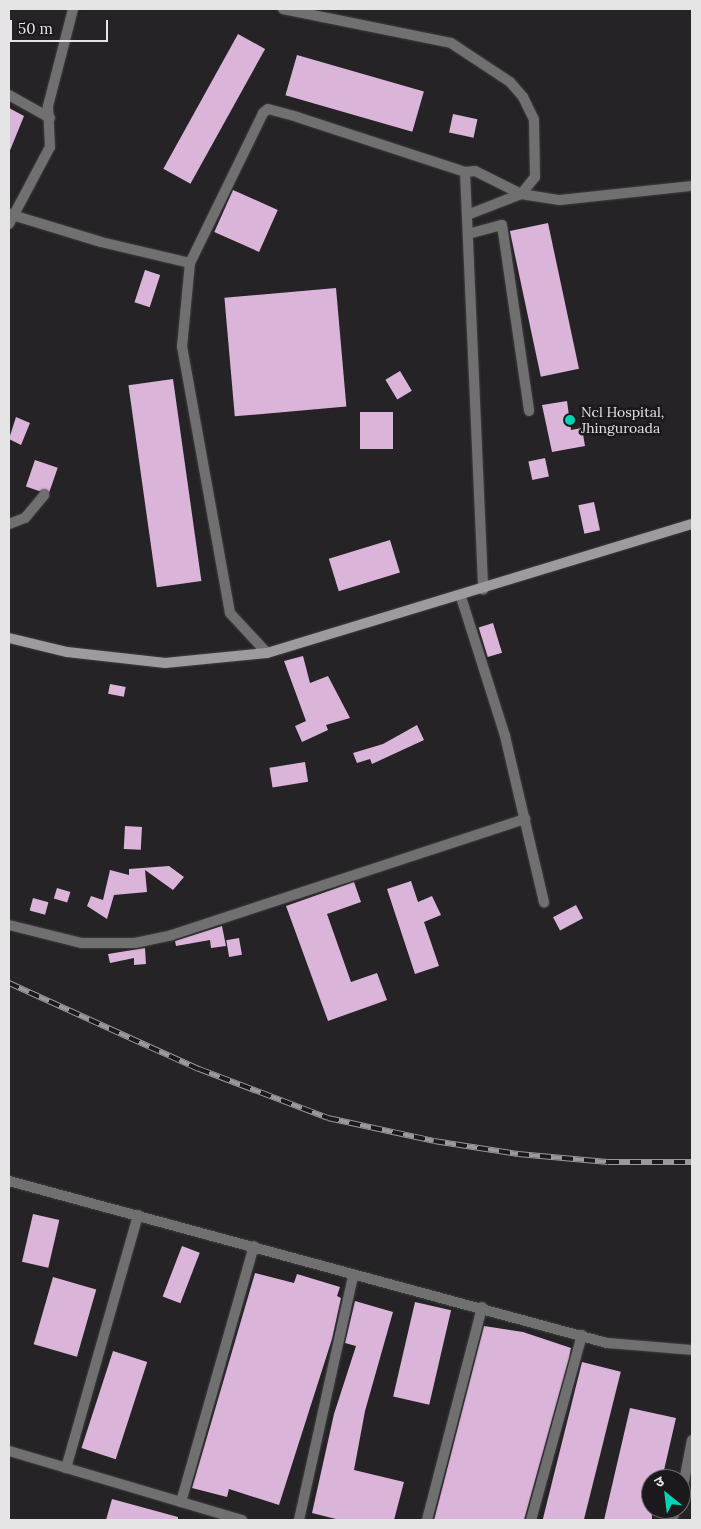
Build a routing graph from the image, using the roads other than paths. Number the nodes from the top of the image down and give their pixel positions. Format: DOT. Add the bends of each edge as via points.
graph roads {
  1 [pos="73,9"];
  2 [pos="283,9"];
  3 [pos="9,96"];
  4 [pos="50,118"];
  5 [pos="465,172"];
  6 [pos="692,186"];
  7 [pos="521,194"];
  8 [pos="467,215"];
  9 [pos="10,218"];
  10 [pos="468,234"];
  11 [pos="190,263"];
  12 [pos="529,411"];
  13 [pos="44,495"];
  14 [pos="9,524"];
  15 [pos="692,524"];
  16 [pos="483,590"];
  17 [pos="461,597"];
  18 [pos="9,638"];
  19 [pos="267,653"];
  20 [pos="525,819"];
  21 [pos="544,902"];
  22 [pos="9,925"];
  23 [pos="9,1181"];
  24 [pos="138,1215"];
  25 [pos="254,1246"];
  26 [pos="353,1277"];
  27 [pos="482,1307"];
  28 [pos="582,1335"];
  29 [pos="692,1350"];
  30 [pos="692,1440"];
  31 [pos="9,1451"];
  32 [pos="66,1468"];
  33 [pos="686,1469"];
  34 [pos="181,1502"];
  35 [pos="242,1520"];
  36 [pos="299,1520"];
  37 [pos="427,1520"];
  38 [pos="532,1520"];
  1 -- 4 [label="street" via="48,106"];
  2 -- 7 [label="street" via="451,43 510,82 523,97 534,120 535,177"];
  3 -- 4 [label="street"];
  4 -- 9 [label="street" via="50,147"];
  5 -- 7 [label="street" via="476,171"];
  5 -- 8 [label="street"];
  5 -- 11 [label="street" via="268,109"];
  6 -- 7 [label="street" via="560,200"];
  7 -- 8 [label="street"];
  8 -- 10 [label="street"];
  9 -- 11 [label="street"];
  10 -- 12 [label="street" via="502,225"];
  10 -- 16 [label="street"];
  11 -- 19 [label="street" via="182,347 230,613"];
  13 -- 14 [label="street" via="25,518"];
  15 -- 16 [label="street"];
  16 -- 17 [label="street"];
  17 -- 19 [label="street"];
  17 -- 20 [label="street" via="505,736"];
  18 -- 19 [label="street" via="67,652 165,663"];
  20 -- 21 [label="street"];
  20 -- 22 [label="street" via="172,935 135,943 81,943"];
  23 -- 24 [label="street"];
  24 -- 25 [label="street"];
  24 -- 32 [label="street"];
  25 -- 26 [label="street"];
  25 -- 34 [label="street"];
  26 -- 27 [label="street"];
  26 -- 36 [label="street"];
  27 -- 28 [label="street"];
  27 -- 37 [label="street"];
  28 -- 29 [label="street" via="607,1343"];
  28 -- 38 [label="street"];
  30 -- 33 [label="street"];
  31 -- 32 [label="street"];
  32 -- 34 [label="street"];
  34 -- 35 [label="street"];
}
